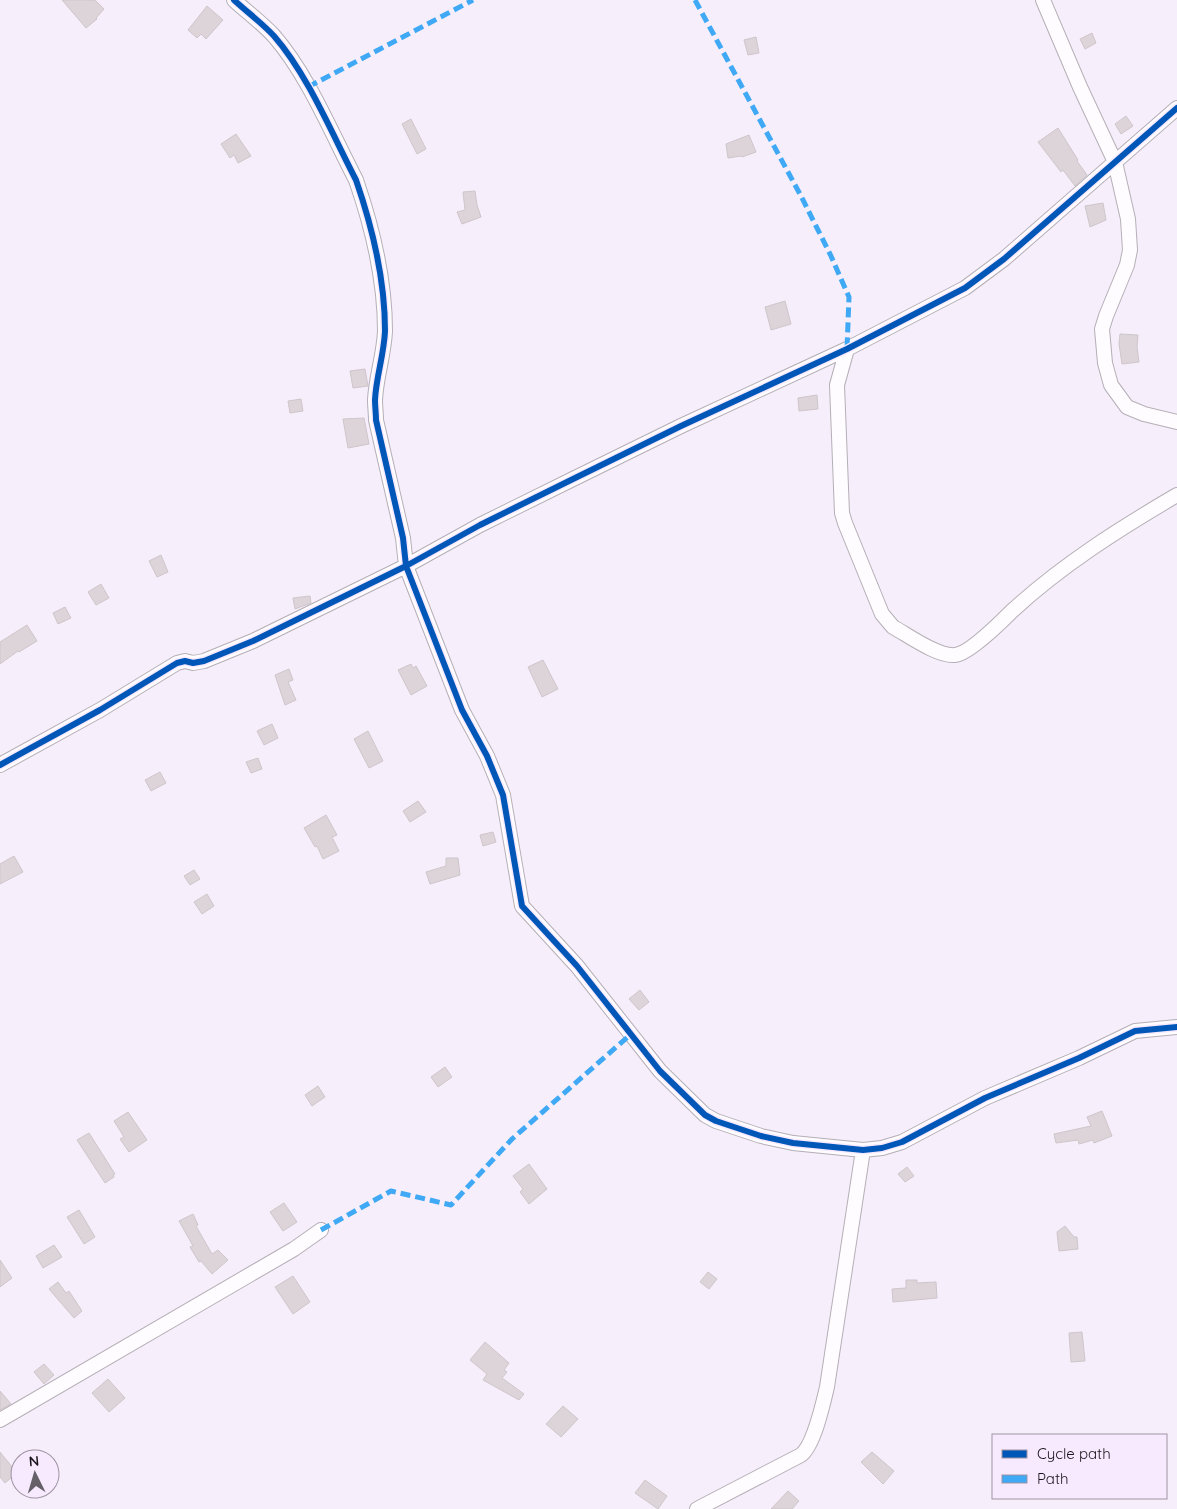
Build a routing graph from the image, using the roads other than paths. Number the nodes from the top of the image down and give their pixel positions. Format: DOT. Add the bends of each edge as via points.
graph roads {
  1 [pos="234,0"];
  2 [pos="1043,0"];
  3 [pos="1177,108"];
  4 [pos="1115,162"];
  5 [pos="847,349"];
  6 [pos="1177,422"];
  7 [pos="1177,495"];
  8 [pos="406,566"];
  9 [pos="0,765"];
  10 [pos="1177,1027"];
  11 [pos="863,1150"];
  12 [pos="321,1230"];
  13 [pos="0,1420"];
  14 [pos="697,1509"];
  1 -- 8 [label="street" via="274,36 301,74 356,180 369,220 376,250 385,334 375,400 376,420 403,538"];
  2 -- 4 [label="street"];
  3 -- 4 [label="street"];
  4 -- 5 [label="street" via="965,288"];
  4 -- 6 [label="street" via="1128,219 1130,250 1102,329 1105,363 1111,386 1126,407"];
  5 -- 7 [label="street" via="836,389 845,523 886,621 941,653 954,656 981,640 1050,579 1089,550"];
  5 -- 8 [label="street" via="605,463"];
  8 -- 9 [label="street" via="230,651 204,661 177,663"];
  8 -- 11 [label="street" via="462,710 498,782 506,811 520,900 525,910 582,972 660,1071 706,1115 761,1136 793,1143"];
  10 -- 11 [label="street" via="1135,1030 985,1098 893,1146"];
  11 -- 14 [label="street" via="827,1387 820,1417 805,1452"];
  12 -- 13 [label="street" via="294,1249"];
}
